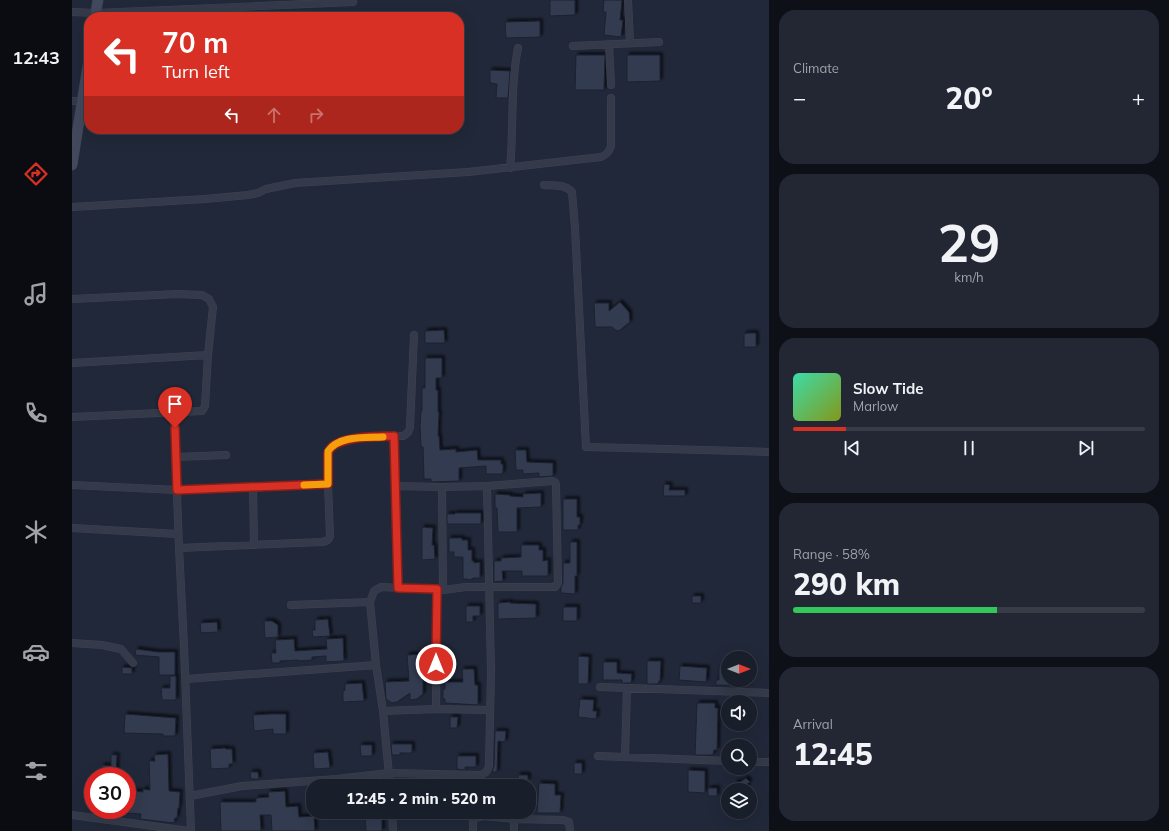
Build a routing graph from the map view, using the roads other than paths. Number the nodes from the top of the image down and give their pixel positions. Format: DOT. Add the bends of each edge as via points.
graph roads {
  1 [pos="98,0"];
  2 [pos="628,0"];
  3 [pos="353,2"];
  4 [pos="72,12"];
  5 [pos="96,12"];
  6 [pos="155,12"];
  7 [pos="84,14"];
  8 [pos="659,42"];
  9 [pos="630,43"];
  10 [pos="609,44"];
  11 [pos="573,46"];
  12 [pos="518,48"];
  13 [pos="84,76"];
  14 [pos="611,84"];
  15 [pos="611,98"];
  16 [pos="77,100"];
  17 [pos="72,165"];
  18 [pos="510,168"];
  19 [pos="544,185"];
  20 [pos="72,207"];
  21 [pos="72,299"];
  22 [pos="414,335"];
  23 [pos="208,355"];
  24 [pos="72,363"];
  25 [pos="174,413"];
  26 [pos="72,418"];
  27 [pos="394,436"];
  28 [pos="769,452"];
  29 [pos="226,455"];
  30 [pos="176,457"];
  31 [pos="328,484"];
  32 [pos="72,485"];
  33 [pos="395,486"];
  34 [pos="487,486"];
  35 [pos="253,487"];
  36 [pos="442,487"];
  37 [pos="177,490"];
  38 [pos="72,528"];
  39 [pos="178,534"];
  40 [pos="254,545"];
  41 [pos="178,548"];
  42 [pos="398,588"];
  43 [pos="489,588"];
  44 [pos="440,589"];
  45 [pos="370,602"];
  46 [pos="290,605"];
  47 [pos="72,643"];
  48 [pos="132,663"];
  49 [pos="376,665"];
  50 [pos="186,679"];
  51 [pos="600,687"];
  52 [pos="627,688"];
  53 [pos="769,693"];
  54 [pos="436,709"];
  55 [pos="383,710"];
  56 [pos="490,710"];
  57 [pos="598,756"];
  58 [pos="625,757"];
  59 [pos="721,761"];
  60 [pos="757,762"];
  61 [pos="769,762"];
  62 [pos="389,773"];
  63 [pos="389,779"];
  64 [pos="190,796"];
  65 [pos="72,815"];
  66 [pos="392,819"];
  67 [pos="474,819"];
  68 [pos="514,819"];
  69 [pos="536,819"];
  70 [pos="190,831"];
  71 [pos="393,831"];
  72 [pos="473,831"];
  73 [pos="514,831"];
  74 [pos="570,831"];
  1 -- 5 [label="main road"];
  2 -- 9 [label="street"];
  3 -- 6 [label="street"];
  4 -- 7 [label="street"];
  8 -- 9 [label="street"];
  9 -- 10 [label="street"];
  10 -- 11 [label="street"];
  10 -- 14 [label="street"];
  12 -- 18 [label="street"];
  13 -- 16 [label="main road"];
  15 -- 18 [label="street" via="611,146 606,155"];
  16 -- 17 [label="main road"];
  18 -- 20 [label="street" via="295,184 248,195 205,199"];
  19 -- 28 [label="street" via="564,186 572,192 586,447"];
  21 -- 23 [label="street" via="202,295 209,299 213,307"];
  22 -- 27 [label="street" via="410,430 403,436"];
  23 -- 24 [label="street"];
  23 -- 25 [label="street" via="204,409"];
  25 -- 26 [label="street"];
  25 -- 30 [label="street"];
  27 -- 31 [label="street" via="350,439 336,443 328,451"];
  27 -- 33 [label="street"];
  29 -- 30 [label="street"];
  30 -- 37 [label="street"];
  31 -- 35 [label="street"];
  31 -- 40 [label="street" via="329,539"];
  32 -- 37 [label="street"];
  33 -- 36 [label="street"];
  33 -- 42 [label="street"];
  34 -- 36 [label="street"];
  34 -- 43 [label="street"];
  34 -- 43 [label="street" via="552,481 556,485 557,585"];
  35 -- 37 [label="street"];
  35 -- 40 [label="street"];
  36 -- 44 [label="street"];
  37 -- 39 [label="street"];
  38 -- 39 [label="street"];
  39 -- 41 [label="street"];
  40 -- 41 [label="street"];
  41 -- 50 [label="street"];
  42 -- 44 [label="street"];
  42 -- 45 [label="street" via="381,587 374,591"];
  43 -- 44 [label="street"];
  43 -- 56 [label="street"];
  44 -- 54 [label="street"];
  45 -- 46 [label="street"];
  45 -- 49 [label="street"];
  47 -- 48 [label="street" via="122,649"];
  49 -- 50 [label="street"];
  49 -- 55 [label="street"];
  50 -- 64 [label="street"];
  51 -- 52 [label="street"];
  52 -- 53 [label="street"];
  52 -- 58 [label="street"];
  54 -- 55 [label="street"];
  54 -- 56 [label="street"];
  55 -- 62 [label="street"];
  56 -- 62 [label="street" via="488,769 483,774"];
  57 -- 58 [label="street"];
  58 -- 59 [label="street"];
  60 -- 61 [label="street"];
  62 -- 63 [label="street"];
  62 -- 64 [label="street" via="242,786"];
  64 -- 70 [label="street"];
  65 -- 70 [label="street"];
  66 -- 71 [label="street"];
  67 -- 72 [label="street"];
  68 -- 73 [label="street"];
  69 -- 74 [label="street" via="566,820 570,824"];
}
